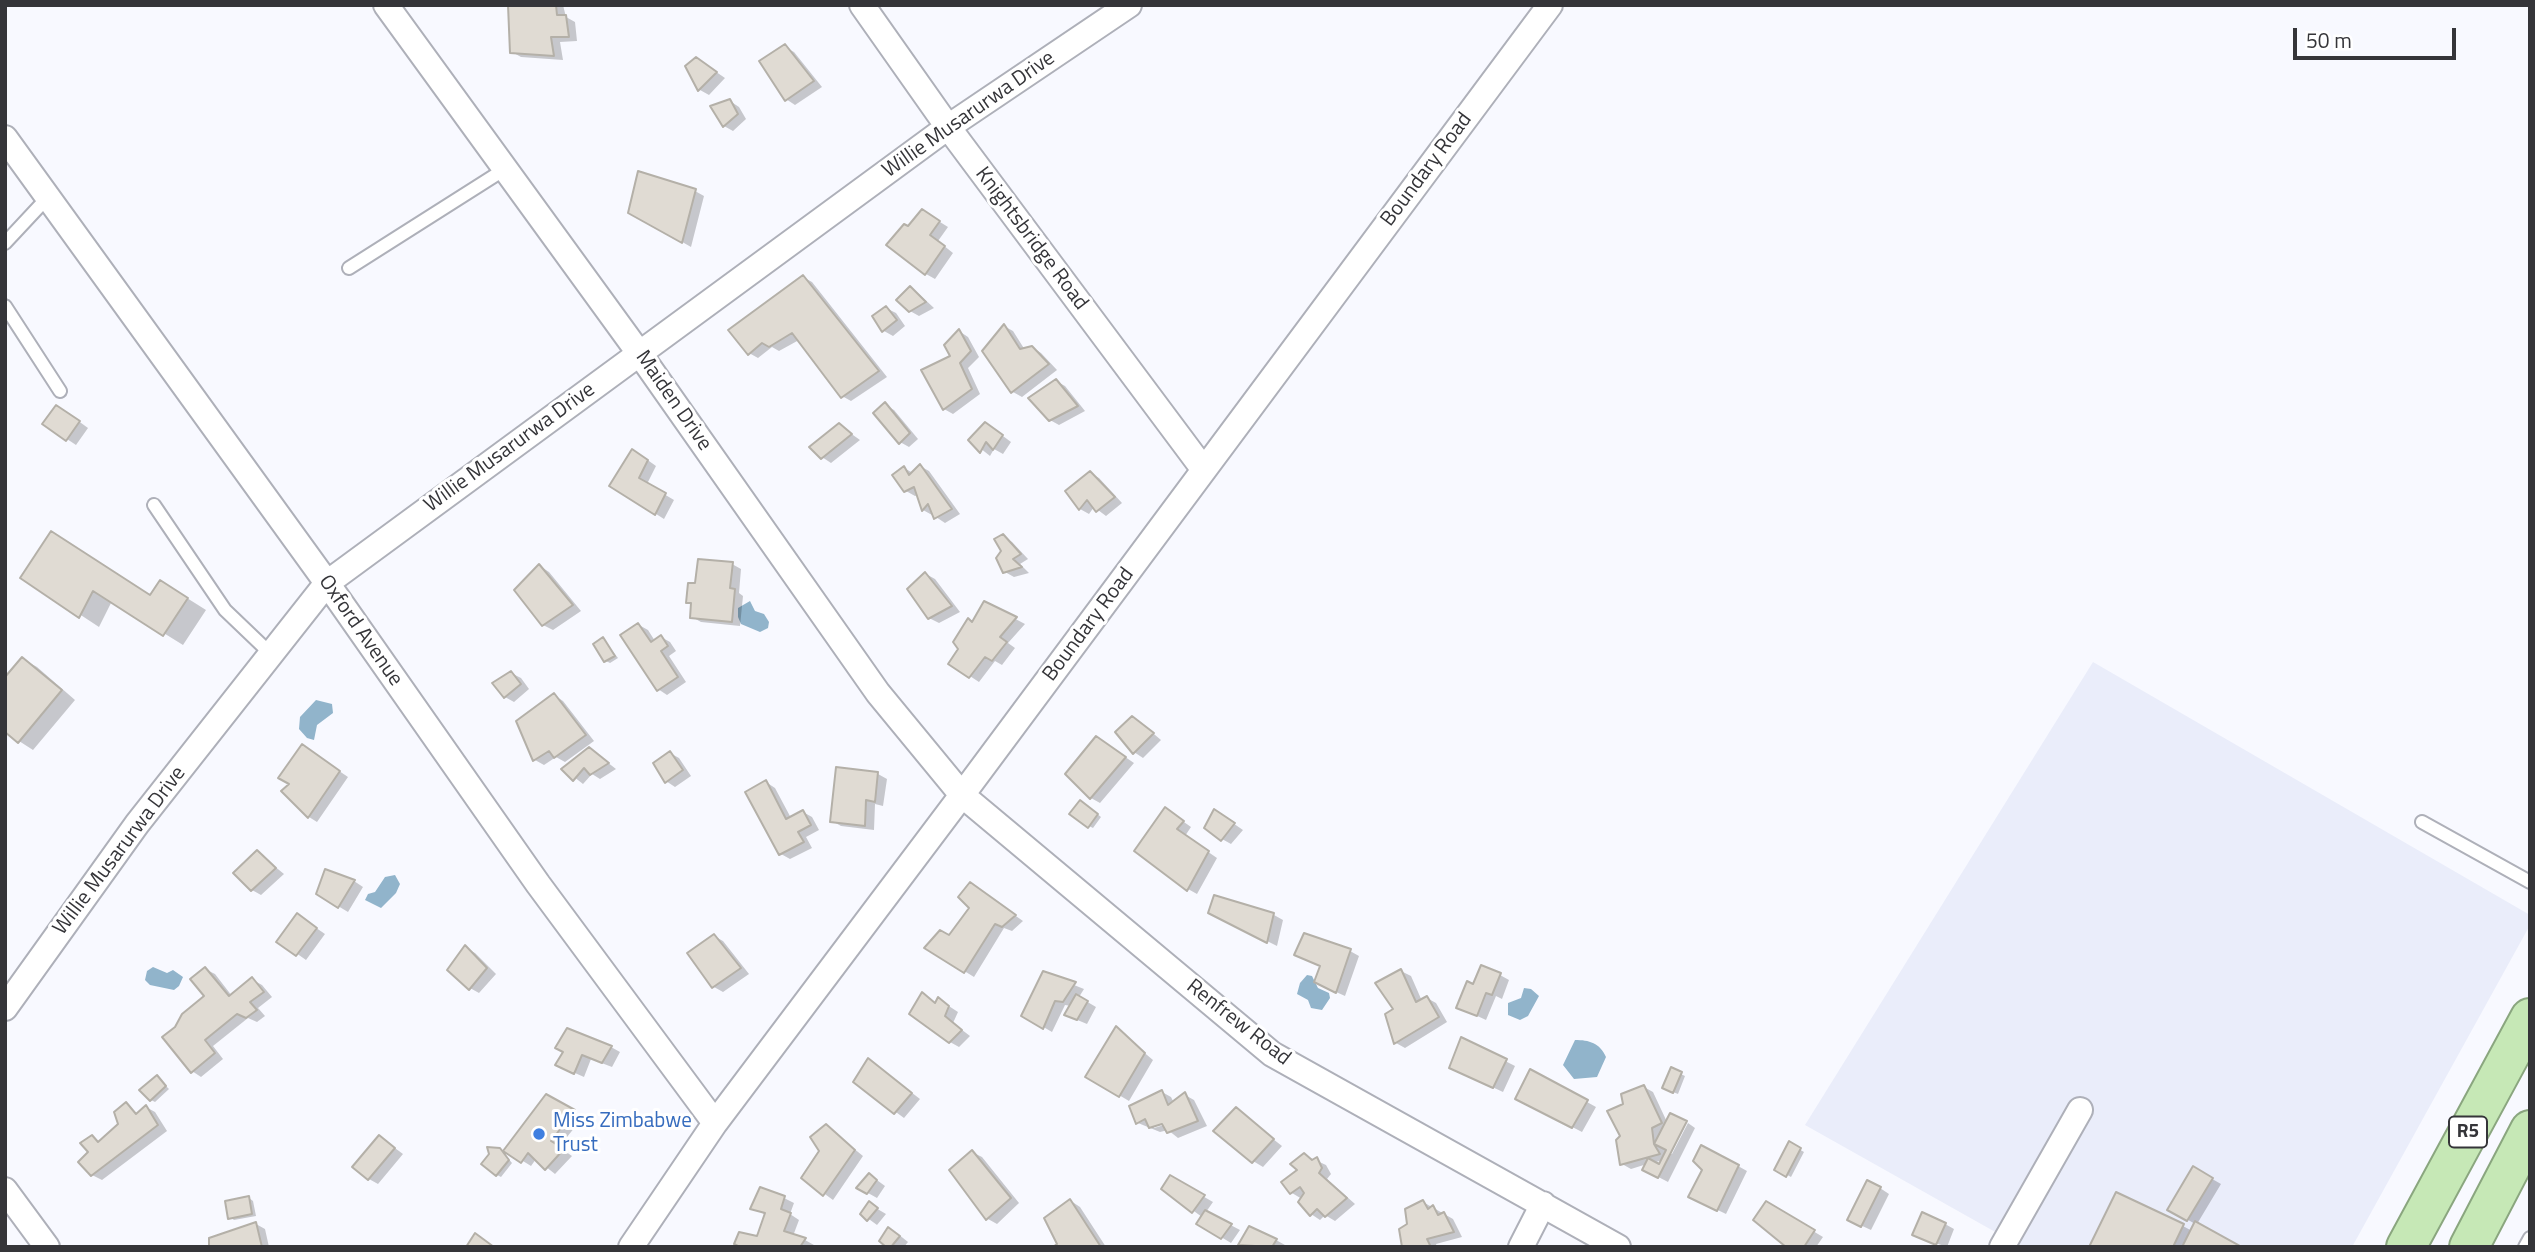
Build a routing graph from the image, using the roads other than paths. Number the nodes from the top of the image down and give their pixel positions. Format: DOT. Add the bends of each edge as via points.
graph roads {
  1 [pos="386,5"];
  2 [pos="862,5"];
  3 [pos="1129,5"];
  4 [pos="1550,5"];
  5 [pos="948,127"];
  6 [pos="5,138"];
  7 [pos="505,169"];
  8 [pos="48,197"];
  9 [pos="5,243"];
  10 [pos="349,268"];
  11 [pos="5,306"];
  12 [pos="639,352"];
  13 [pos="61,391"];
  14 [pos="1204,470"];
  15 [pos="154,505"];
  16 [pos="327,583"];
  17 [pos="271,654"];
  18 [pos="962,795"];
  19 [pos="2422,822"];
  20 [pos="2530,882"];
  21 [pos="5,1008"];
  22 [pos="2530,1018"];
  23 [pos="2080,1110"];
  24 [pos="715,1123"];
  25 [pos="2530,1130"];
  26 [pos="5,1190"];
  27 [pos="1543,1204"];
  28 [pos="2530,1238"];
  29 [pos="47,1247"];
  30 [pos="631,1247"];
  31 [pos="1521,1247"];
  32 [pos="1618,1247"];
  33 [pos="2002,1247"];
  34 [pos="2406,1247"];
  35 [pos="2469,1247"];
  36 [pos="2525,1247"];
  1 -- 7 [label="street, Maiden Drive"];
  2 -- 5 [label="street, Knightsbridge Road"];
  3 -- 5 [label="street, Willie Musarurwa Drive"];
  4 -- 14 [label="street, Boundary Road"];
  5 -- 12 [label="street, Willie Musarurwa Drive"];
  5 -- 14 [label="street, Knightsbridge Road"];
  6 -- 8 [label="street, Oxford Avenue"];
  7 -- 10 [label="lane"];
  7 -- 12 [label="street, Maiden Drive"];
  8 -- 9 [label="lane"];
  8 -- 16 [label="street, Oxford Avenue"];
  11 -- 13 [label="lane"];
  12 -- 16 [label="street, Willie Musarurwa Drive"];
  12 -- 18 [label="street, Maiden Drive" via="878,693"];
  14 -- 18 [label="street, Boundary Road"];
  15 -- 17 [label="lane" via="225,610"];
  16 -- 17 [label="street, Willie Musarurwa Drive"];
  16 -- 24 [label="street, Oxford Avenue" via="538,884"];
  17 -- 21 [label="street, Willie Musarurwa Drive" via="137,824"];
  18 -- 24 [label="street, Boundary Road"];
  18 -- 27 [label="street, Renfrew Road" via="1272,1054"];
  19 -- 20 [label="lane"];
  22 -- 34 [label="highway, R5"];
  23 -- 33 [label="street"];
  24 -- 30 [label="street, Boundary Road"];
  25 -- 35 [label="highway, R5"];
  26 -- 29 [label="street"];
  27 -- 31 [label="street"];
  27 -- 32 [label="street, Renfrew Road"];
  28 -- 36 [label="lane"];
}
